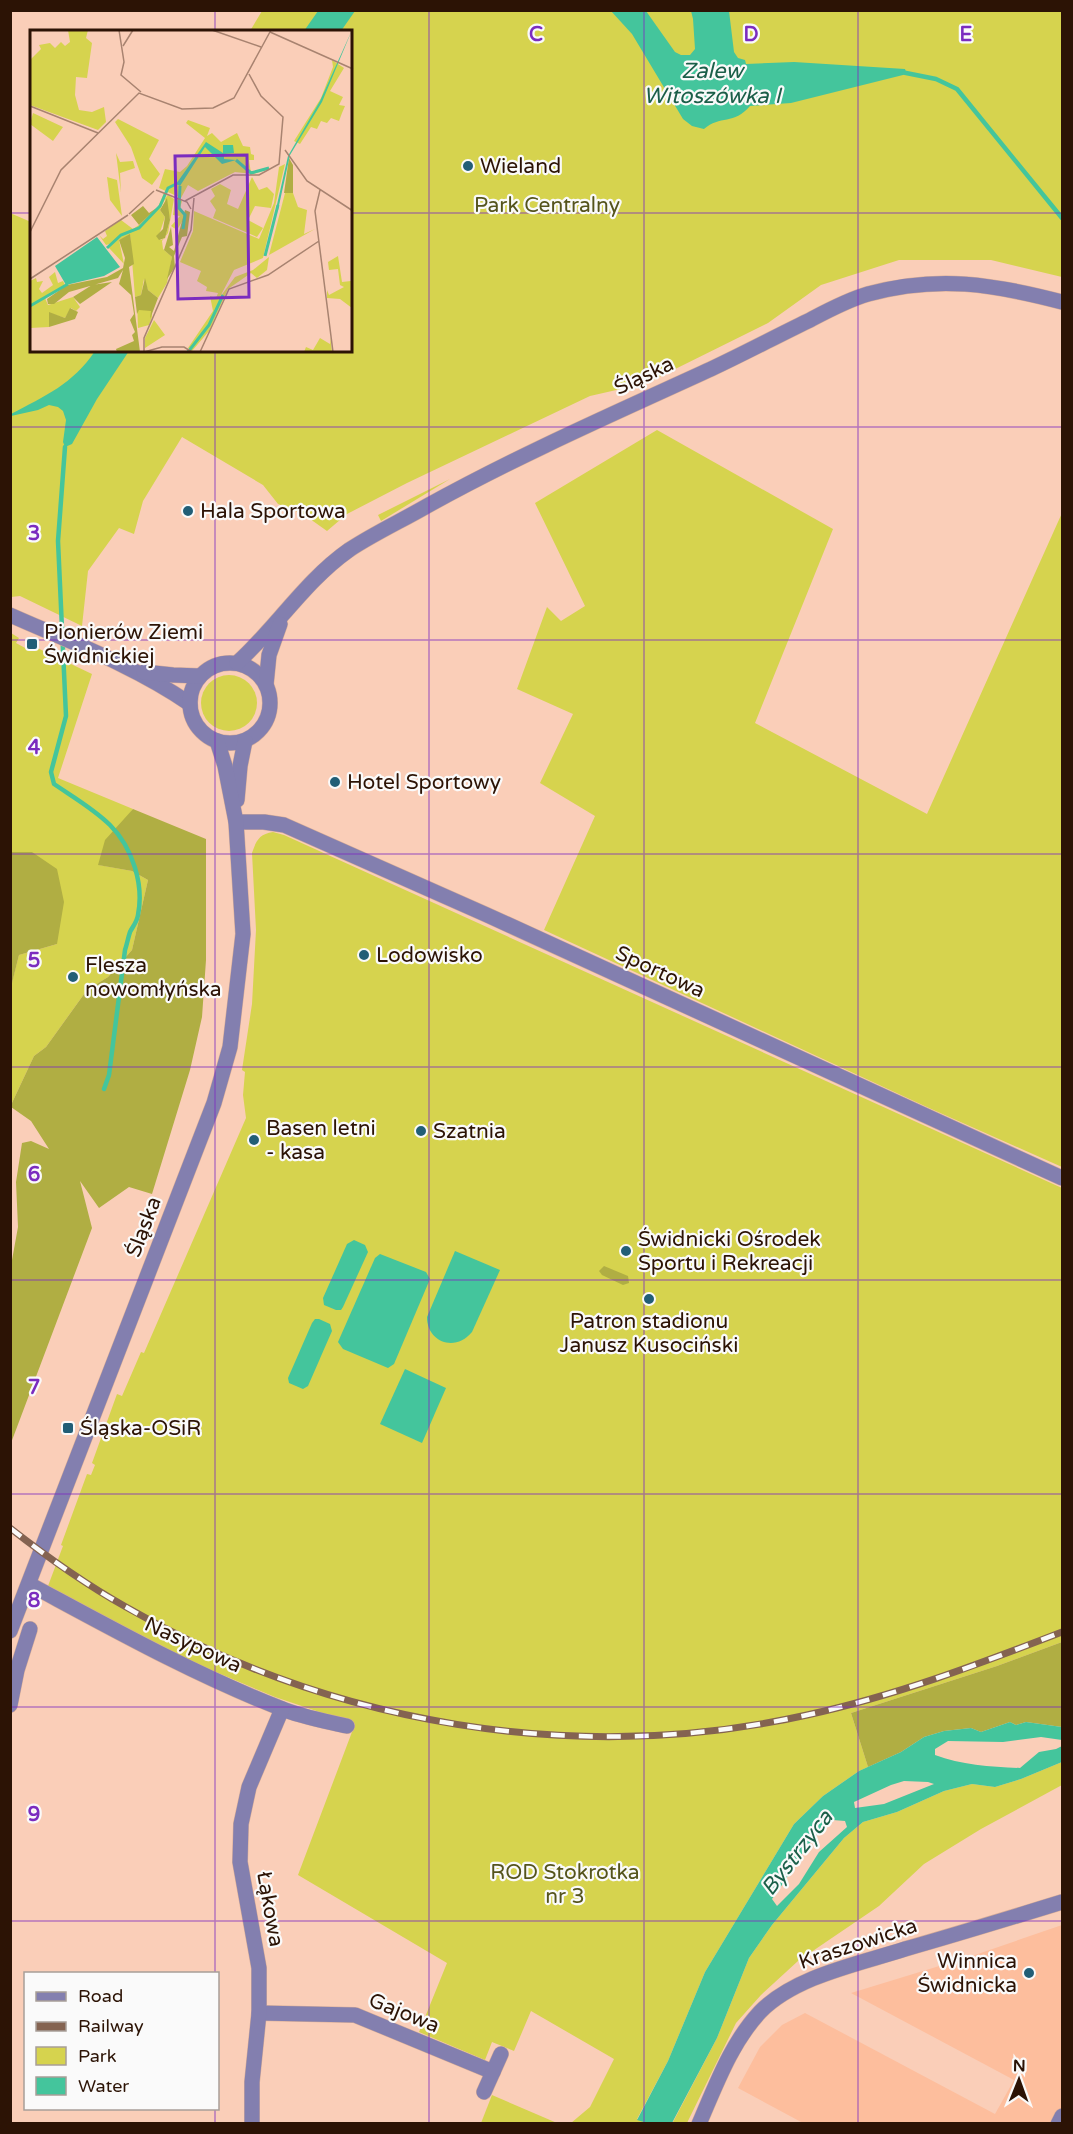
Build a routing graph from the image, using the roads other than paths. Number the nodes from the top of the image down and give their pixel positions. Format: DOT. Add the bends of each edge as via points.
graph roads {
  1 [pos="1062,302"];
  2 [pos="10,615"];
  3 [pos="283,616"];
  4 [pos="237,663"];
  5 [pos="135,670"];
  6 [pos="200,676"];
  7 [pos="266,685"];
  8 [pos="190,704"];
  9 [pos="217,741"];
  10 [pos="245,741"];
  11 [pos="236,822"];
  12 [pos="1062,1178"];
  13 [pos="29,1584"];
  14 [pos="30,1629"];
  15 [pos="10,1631"];
  16 [pos="10,1705"];
  17 [pos="282,1709"];
  18 [pos="347,1726"];
  19 [pos="1062,1902"];
  20 [pos="259,2013"];
  21 [pos="501,2054"];
  22 [pos="493,2072"];
  23 [pos="484,2092"];
  24 [pos="1062,2116"];
  25 [pos="252,2124"];
  26 [pos="699,2124"];
  27 [pos="1058,2124"];
  1 -- 3 [label="street, Śląska" via="1003,287 966,283 867,294 483,475 349,550"];
  2 -- 5 [label="street"];
  3 -- 4 [label="street, Śląska"];
  3 -- 7 [label="street, Śląska" via="269,655"];
  4 -- 6 [label="street" via="217,666"];
  4 -- 7 [label="street" via="248,667"];
  5 -- 6 [label="street"];
  5 -- 8 [label="street"];
  6 -- 8 [label="street" via="192,689"];
  7 -- 10 [label="street" via="270,697 267,717 257,734"];
  8 -- 9 [label="street" via="197,727"];
  9 -- 10 [label="street"];
  9 -- 11 [label="street, Śląska"];
  10 -- 11 [label="street, Śląska"];
  11 -- 12 [label="street, Sportowa" via="284,825"];
  11 -- 13 [label="street, Śląska" via="243,934 230,1047 222,1080"];
  13 -- 15 [label="street, Śląska"];
  13 -- 17 [label="street, Nasypowa" via="151,1650"];
  14 -- 16 [label="street"];
  17 -- 18 [label="street, Nasypowa"];
  17 -- 20 [label="street, Łąkowa" via="249,1787 241,1824 240,1862 258,1968"];
  19 -- 26 [label="street, Kraszowicka" via="791,1988 760,2012 739,2040"];
  20 -- 22 [label="street, Gajowa" via="355,2015"];
  20 -- 25 [label="street, Łąkowa"];
  21 -- 22 [label="street"];
  22 -- 23 [label="street"];
  24 -- 27 [label="street"];
}
